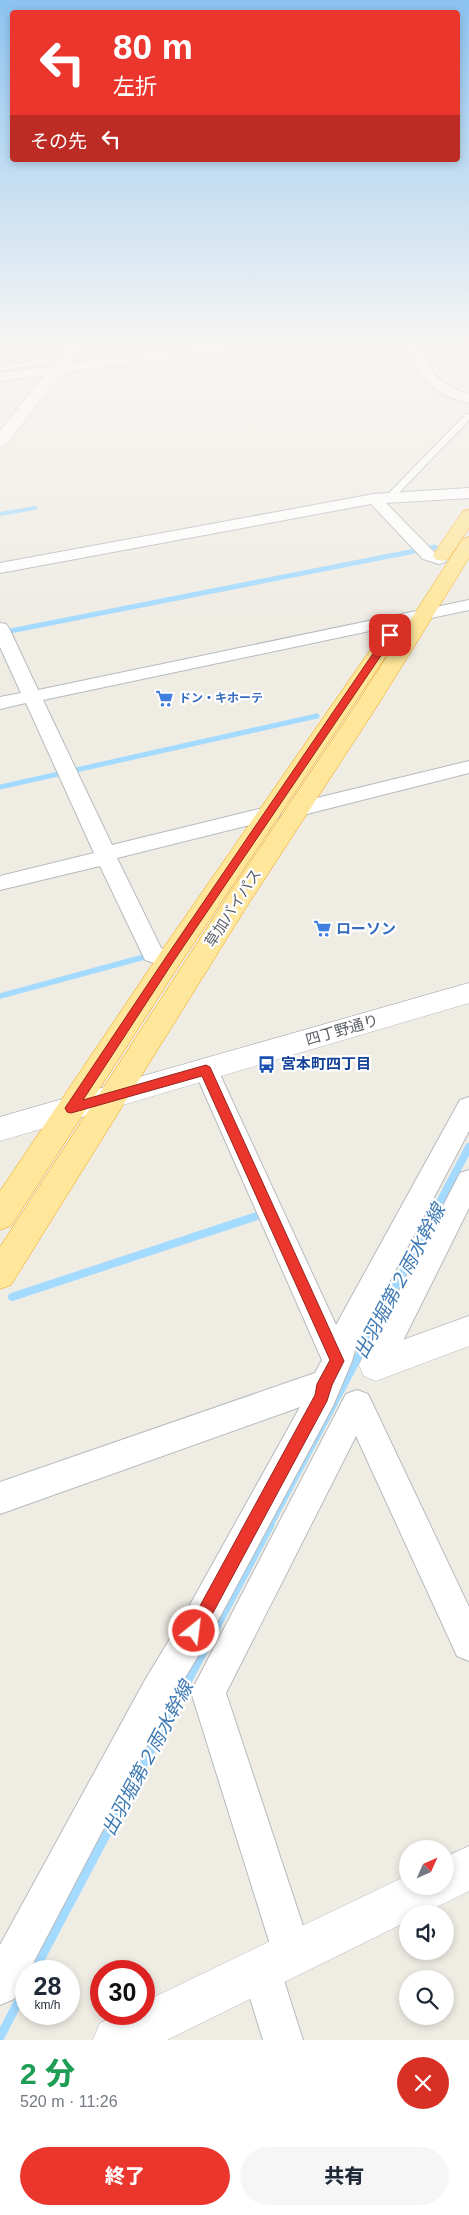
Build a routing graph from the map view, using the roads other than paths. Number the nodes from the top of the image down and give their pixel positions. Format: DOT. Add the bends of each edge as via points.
graph roads {
  1 [pos="447,438"];
  2 [pos="469,493"];
  3 [pos="390,496"];
  4 [pos="374,499"];
  5 [pos="469,515"];
  6 [pos="469,543"];
  7 [pos="439,559"];
  8 [pos="0,568"];
  9 [pos="469,604"];
  10 [pos="425,613"];
  11 [pos="401,620"];
  12 [pos="0,628"];
  13 [pos="31,696"];
  14 [pos="0,703"];
  15 [pos="469,767"];
  16 [pos="299,809"];
  17 [pos="271,813"];
  18 [pos="105,855"];
  19 [pos="0,882"];
  20 [pos="170,960"];
  21 [pos="469,993"];
  22 [pos="206,1070"];
  23 [pos="113,1096"];
  24 [pos="469,1107"];
  25 [pos="71,1108"];
  26 [pos="0,1129"];
  27 [pos="469,1181"];
  28 [pos="0,1217"];
  29 [pos="0,1275"];
  30 [pos="469,1331"];
  31 [pos="376,1365"];
  32 [pos="331,1372"];
  33 [pos="0,1498"];
  34 [pos="467,1634"];
  35 [pos="469,1868"];
  36 [pos="454,1876"];
  37 [pos="413,1895"];
  38 [pos="277,1961"];
  39 [pos="0,1985"];
  40 [pos="163,2029"];
  41 [pos="117,2040"];
  42 [pos="283,2040"];
  1 -- 3 [label="lane"];
  2 -- 3 [label="street"];
  3 -- 4 [label="street"];
  4 -- 7 [label="street" via="429,556"];
  4 -- 8 [label="street"];
  5 -- 7 [label="highway, 草加バイパス"];
  6 -- 10 [label="highway, 草加バイパス"];
  7 -- 11 [label="highway, 草加バイパス"];
  9 -- 10 [label="street"];
  10 -- 11 [label="street"];
  10 -- 16 [label="highway, 草加バイパス"];
  11 -- 13 [label="street"];
  11 -- 17 [label="highway, 草加バイパス"];
  12 -- 13 [label="street"];
  13 -- 14 [label="street"];
  13 -- 18 [label="street"];
  15 -- 16 [label="street"];
  16 -- 23 [label="highway, 草加バイパス"];
  17 -- 18 [label="street"];
  17 -- 20 [label="highway, 草加バイパス"];
  18 -- 19 [label="street"];
  18 -- 20 [label="street" via="153,954"];
  20 -- 25 [label="highway, 草加バイパス"];
  21 -- 22 [label="street, 四丁野通り"];
  22 -- 23 [label="street, 四丁野通り"];
  22 -- 32 [label="street"];
  23 -- 25 [label="street, 四丁野通り"];
  23 -- 29 [label="highway, 草加バイパス"];
  24 -- 32 [label="street" via="343,1340"];
  25 -- 26 [label="street, 四丁野通り"];
  25 -- 28 [label="highway, 草加バイパス"];
  27 -- 31 [label="street"];
  30 -- 31 [label="street"];
  32 -- 33 [label="street"];
  32 -- 39 [label="street" via="322,1396 194,1631 157,1692"];
  34 -- 38 [label="street" via="357,1404 208,1692"];
  35 -- 36 [label="street"];
  37 -- 38 [label="street"];
  38 -- 40 [label="street"];
  38 -- 42 [label="street"];
  40 -- 41 [label="street"];
}
